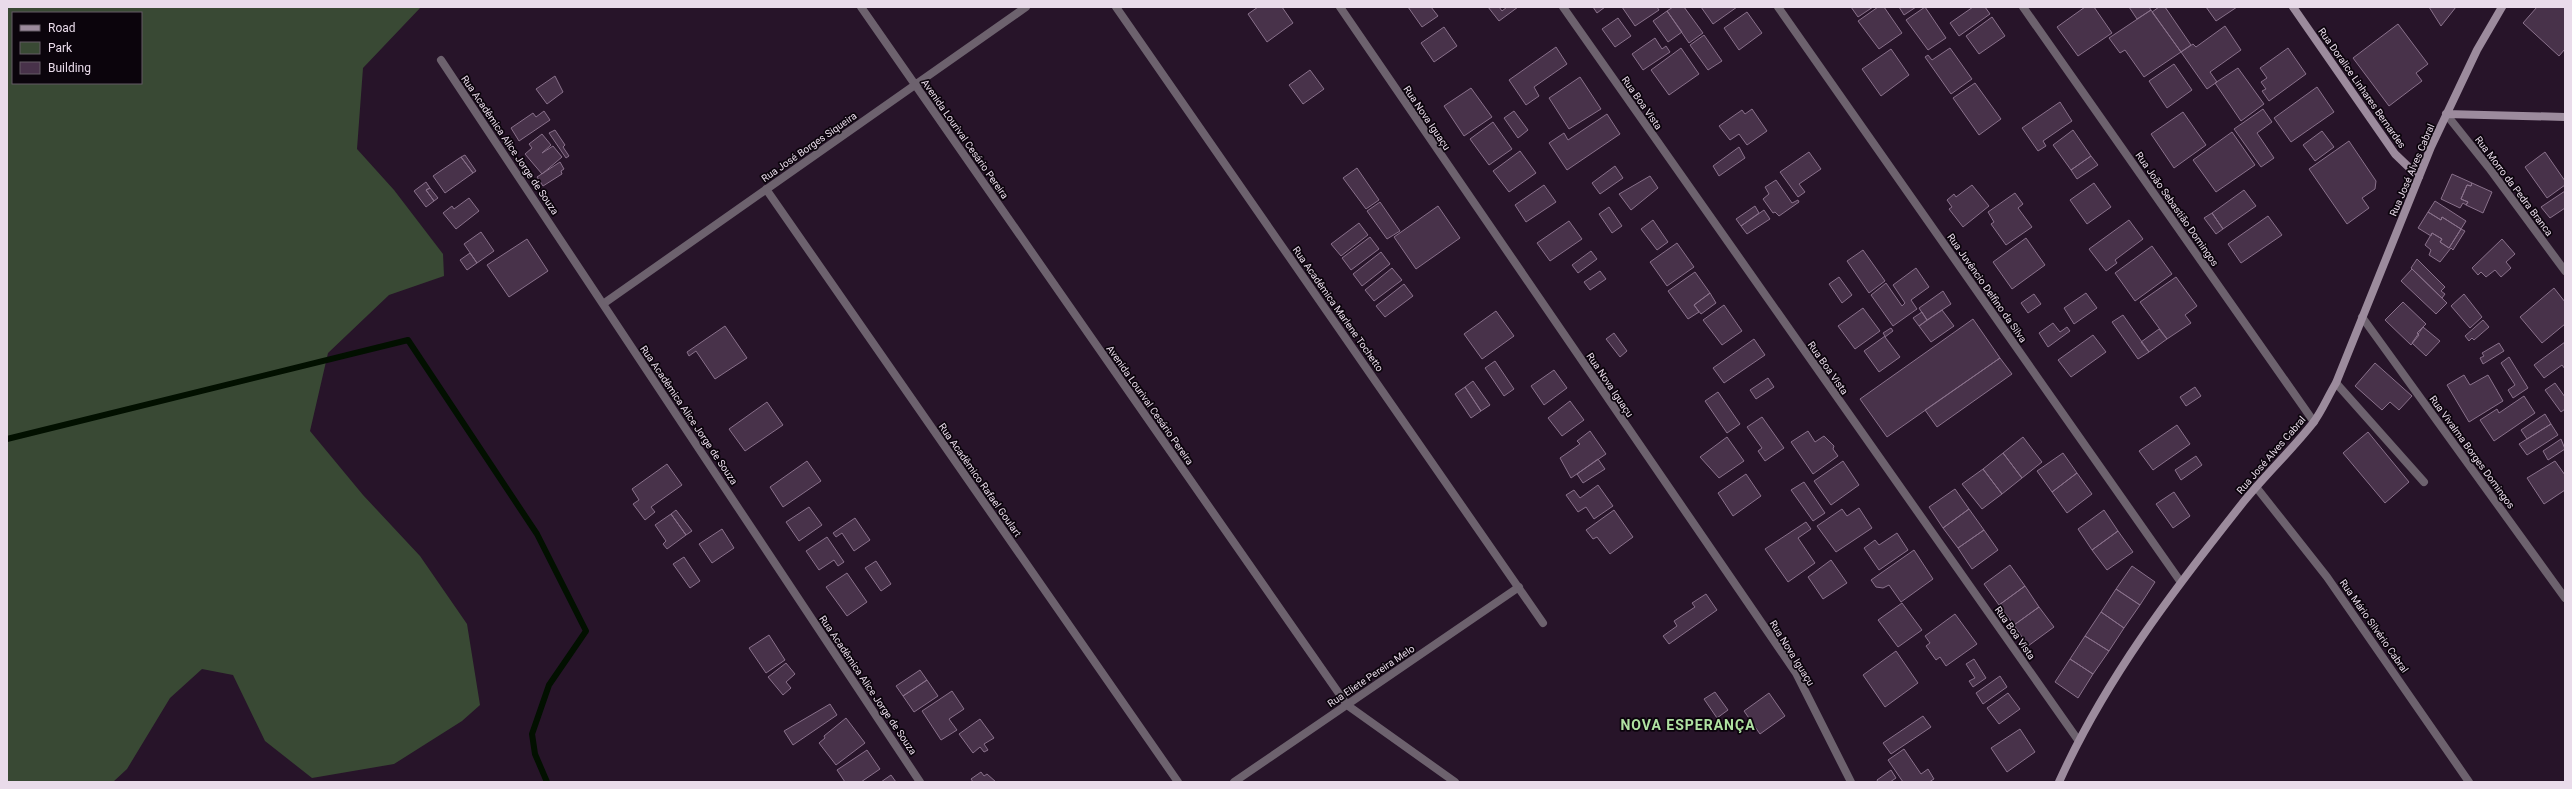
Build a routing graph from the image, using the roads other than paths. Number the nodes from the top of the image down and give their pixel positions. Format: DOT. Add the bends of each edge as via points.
graph roads {
  1 [pos="861,7"];
  2 [pos="1026,7"];
  3 [pos="1116,7"];
  4 [pos="1340,7"];
  5 [pos="1562,7"];
  6 [pos="1778,7"];
  7 [pos="2023,7"];
  8 [pos="2293,7"];
  9 [pos="2502,7"];
  10 [pos="441,60"];
  11 [pos="915,85"];
  12 [pos="2446,114"];
  13 [pos="2565,117"];
  14 [pos="2419,178"];
  15 [pos="766,189"];
  16 [pos="2565,271"];
  17 [pos="603,304"];
  18 [pos="2362,317"];
  19 [pos="2336,383"];
  20 [pos="2314,422"];
  21 [pos="2424,482"];
  22 [pos="2256,487"];
  23 [pos="2180,581"];
  24 [pos="1519,587"];
  25 [pos="2565,598"];
  26 [pos="1543,623"];
  27 [pos="1347,705"];
  28 [pos="2078,740"];
  29 [pos="920,782"];
  30 [pos="1178,782"];
  31 [pos="1234,782"];
  32 [pos="1455,782"];
  33 [pos="1851,782"];
  34 [pos="2058,782"];
  35 [pos="2469,782"];
  1 -- 11 [label="street, Avenida Lourival Cesário Pereira"];
  2 -- 11 [label="street, Rua José Borges Siqueira"];
  3 -- 24 [label="street, Rua Acadêmica Marlene Tochetto"];
  4 -- 33 [label="street, Rua Nova Iguaçu" via="1796,673"];
  5 -- 28 [label="street, Rua Boa Vista"];
  6 -- 23 [label="street, Rua Juvêncio Delfino da Silva"];
  7 -- 20 [label="street, Rua João Sebastião Domingos"];
  8 -- 14 [label="main road, Rua Doralice Linhares Bernardes" via="2395,154"];
  9 -- 12 [label="main road, Rua José Alves Cabral" via="2477,50"];
  10 -- 17 [label="street, Rua Acadêmica Alice Jorge de Souza"];
  11 -- 15 [label="street, Rua José Borges Siqueira"];
  11 -- 27 [label="street, Avenida Lourival Cesário Pereira"];
  12 -- 13 [label="main road"];
  12 -- 14 [label="main road, Rua José Alves Cabral"];
  12 -- 16 [label="street, Rua Morro da Pedra Branca"];
  14 -- 18 [label="main road, Rua José Alves Cabral"];
  15 -- 17 [label="street, Rua José Borges Siqueira"];
  15 -- 30 [label="street, Rua Acadêmico Rafael Goulart"];
  17 -- 29 [label="street, Rua Acadêmica Alice Jorge de Souza"];
  18 -- 19 [label="main road, Rua José Alves Cabral"];
  18 -- 25 [label="street, Rua Vivalma Borges Domingos"];
  19 -- 20 [label="main road, Rua José Alves Cabral"];
  19 -- 21 [label="street"];
  20 -- 22 [label="main road, Rua José Alves Cabral"];
  22 -- 23 [label="main road, Rua José Alves Cabral"];
  22 -- 35 [label="street, Rua Mário Silvério Cabral" via="2327,576"];
  23 -- 28 [label="main road, Rua José Alves Cabral" via="2129,654"];
  24 -- 26 [label="street, Rua Acadêmica Marlene Tochetto"];
  24 -- 27 [label="street, Rua Eliete Pereira Melo"];
  27 -- 31 [label="street, Rua Eliete Pereira Melo"];
  27 -- 32 [label="street, Avenida Lourival Cesário Pereira"];
  28 -- 34 [label="main road, Rua José Alves Cabral"];
}
